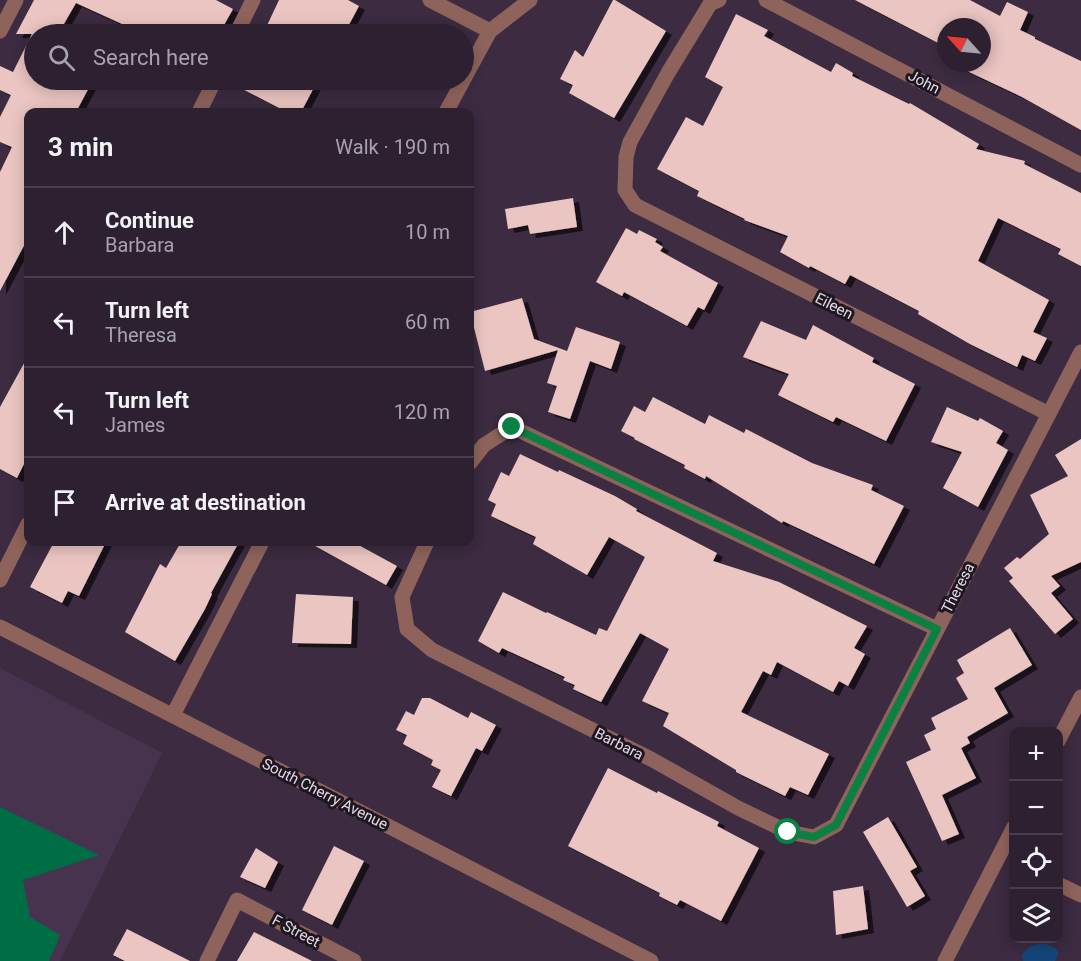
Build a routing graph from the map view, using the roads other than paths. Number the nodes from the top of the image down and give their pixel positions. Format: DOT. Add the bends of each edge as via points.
graph roads {
  1 [pos="16,0"];
  2 [pos="253,0"];
  3 [pos="429,0"];
  4 [pos="530,0"];
  5 [pos="766,0"];
  6 [pos="712,1"];
  7 [pos="241,24"];
  8 [pos="0,31"];
  9 [pos="490,32"];
  10 [pos="474,61"];
  11 [pos="210,90"];
  12 [pos="458,90"];
  13 [pos="201,108"];
  14 [pos="448,108"];
  15 [pos="1081,165"];
  16 [pos="1081,352"];
  17 [pos="1049,414"];
  18 [pos="474,459"];
  19 [pos="24,532"];
  20 [pos="260,546"];
  21 [pos="425,546"];
  22 [pos="0,580"];
  23 [pos="0,627"];
  24 [pos="937,629"];
  25 [pos="1081,697"];
  26 [pos="173,716"];
  27 [pos="1076,720"];
  28 [pos="1063,736"];
  29 [pos="836,825"];
  30 [pos="1010,835"];
  31 [pos="999,854"];
  32 [pos="1009,859"];
  33 [pos="1063,886"];
  34 [pos="1081,895"];
  35 [pos="207,961"];
  36 [pos="354,961"];
  37 [pos="651,961"];
  38 [pos="945,961"];
  1 -- 8 [label="street"];
  2 -- 7 [label="street"];
  3 -- 9 [label="street"];
  4 -- 9 [label="street"];
  5 -- 15 [label="street, John"];
  6 -- 17 [label="street, Eileen" via="630,142 625,190 635,205"];
  9 -- 10 [label="street"];
  11 -- 13 [label="street"];
  12 -- 14 [label="street"];
  16 -- 17 [label="street, Theresa"];
  17 -- 24 [label="street, Theresa"];
  18 -- 24 [label="street" via="484,445 512,427"];
  19 -- 22 [label="street"];
  20 -- 26 [label="street"];
  21 -- 29 [label="street, Barbara" via="402,597 407,629 432,650 788,832 814,837"];
  23 -- 26 [label="street, South Cherry Avenue"];
  24 -- 29 [label="street, Theresa"];
  25 -- 27 [label="street"];
  26 -- 37 [label="street, South Cherry Avenue"];
  27 -- 28 [label="street"];
  30 -- 31 [label="street"];
  31 -- 32 [label="street"];
  31 -- 38 [label="street"];
  33 -- 34 [label="street"];
  35 -- 36 [label="street, F Street" via="237,900"];
}
